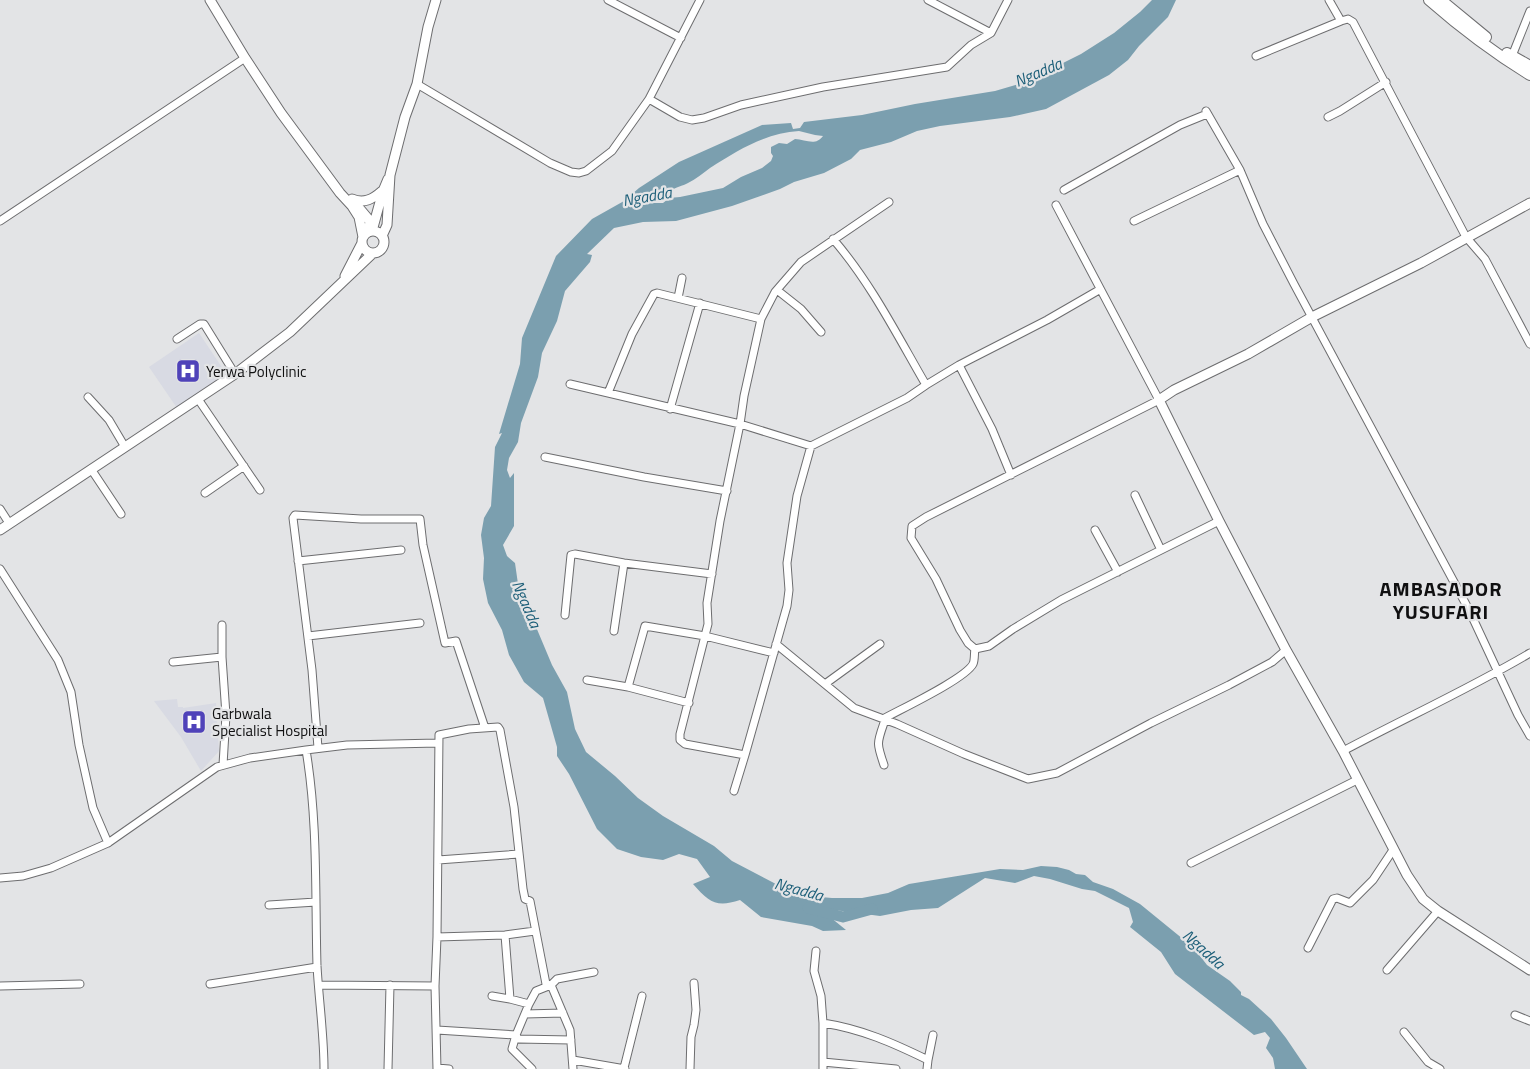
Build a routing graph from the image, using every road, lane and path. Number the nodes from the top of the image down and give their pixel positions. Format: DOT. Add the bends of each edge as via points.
graph roads {
  1 [pos="210,0"];
  2 [pos="436,0"];
  3 [pos="608,0"];
  4 [pos="700,0"];
  5 [pos="928,0"];
  6 [pos="1008,0"];
  7 [pos="1329,0"];
  8 [pos="1429,0"];
  9 [pos="1441,0"];
  10 [pos="1530,11"];
  11 [pos="1341,21"];
  12 [pos="991,33"];
  13 [pos="681,38"];
  14 [pos="1256,56"];
  15 [pos="1512,56"];
  16 [pos="245,58"];
  17 [pos="1530,66"];
  18 [pos="1530,75"];
  19 [pos="1386,82"];
  20 [pos="417,84"];
  21 [pos="649,99"];
  22 [pos="1328,117"];
  23 [pos="1240,170"];
  24 [pos="390,175"];
  25 [pos="1064,190"];
  26 [pos="382,191"];
  27 [pos="340,193"];
  28 [pos="350,198"];
  29 [pos="888,202"];
  30 [pos="1530,202"];
  31 [pos="1056,205"];
  32 [pos="0,221"];
  33 [pos="1134,221"];
  34 [pos="367,236"];
  35 [pos="382,236"];
  36 [pos="1466,237"];
  37 [pos="833,239"];
  38 [pos="373,253"];
  39 [pos="682,278"];
  40 [pos="340,285"];
  41 [pos="777,290"];
  42 [pos="1099,290"];
  43 [pos="678,298"];
  44 [pos="700,303"];
  45 [pos="1312,317"];
  46 [pos="761,319"];
  47 [pos="1527,331"];
  48 [pos="821,332"];
  49 [pos="177,340"];
  50 [pos="1530,344"];
  51 [pos="959,366"];
  52 [pos="236,374"];
  53 [pos="570,384"];
  54 [pos="926,384"];
  55 [pos="608,394"];
  56 [pos="88,397"];
  57 [pos="198,399"];
  58 [pos="1159,400"];
  59 [pos="670,409"];
  60 [pos="740,424"];
  61 [pos="811,446"];
  62 [pos="125,448"];
  63 [pos="545,457"];
  64 [pos="244,466"];
  65 [pos="91,468"];
  66 [pos="1011,475"];
  67 [pos="260,490"];
  68 [pos="727,491"];
  69 [pos="205,493"];
  70 [pos="1135,495"];
  71 [pos="0,509"];
  72 [pos="121,514"];
  73 [pos="1219,521"];
  74 [pos="9,523"];
  75 [pos="0,530"];
  76 [pos="1095,530"];
  77 [pos="401,550"];
  78 [pos="1161,550"];
  79 [pos="298,561"];
  80 [pos="624,564"];
  81 [pos="0,569"];
  82 [pos="1118,572"];
  83 [pos="712,574"];
  84 [pos="565,616"];
  85 [pos="420,623"];
  86 [pos="222,625"];
  87 [pos="614,631"];
  88 [pos="308,636"];
  89 [pos="705,636"];
  90 [pos="776,644"];
  91 [pos="880,644"];
  92 [pos="975,648"];
  93 [pos="1286,650"];
  94 [pos="1530,653"];
  95 [pos="774,654"];
  96 [pos="222,657"];
  97 [pos="173,662"];
  98 [pos="1498,672"];
  99 [pos="587,680"];
  100 [pos="824,684"];
  101 [pos="628,688"];
  102 [pos="689,703"];
  103 [pos="884,719"];
  104 [pos="486,728"];
  105 [pos="1530,736"];
  106 [pos="438,743"];
  107 [pos="318,748"];
  108 [pos="306,750"];
  109 [pos="1343,751"];
  110 [pos="745,755"];
  111 [pos="223,765"];
  112 [pos="884,765"];
  113 [pos="1357,780"];
  114 [pos="734,791"];
  115 [pos="108,843"];
  116 [pos="1393,850"];
  117 [pos="519,854"];
  118 [pos="438,860"];
  119 [pos="1191,863"];
  120 [pos="0,878"];
  121 [pos="316,902"];
  122 [pos="269,905"];
  123 [pos="1438,911"];
  124 [pos="535,931"];
  125 [pos="505,935"];
  126 [pos="437,936"];
  127 [pos="1308,948"];
  128 [pos="816,951"];
  129 [pos="318,967"];
  130 [pos="1387,970"];
  131 [pos="1530,970"];
  132 [pos="594,972"];
  133 [pos="80,984"];
  134 [pos="210,984"];
  135 [pos="694,984"];
  136 [pos="318,985"];
  137 [pos="390,985"];
  138 [pos="552,985"];
  139 [pos="0,986"];
  140 [pos="435,986"];
  141 [pos="492,996"];
  142 [pos="642,996"];
  143 [pos="510,999"];
  144 [pos="529,1004"];
  145 [pos="563,1013"];
  146 [pos="524,1014"];
  147 [pos="1515,1015"];
  148 [pos="1530,1021"];
  149 [pos="823,1023"];
  150 [pos="437,1030"];
  151 [pos="1404,1032"];
  152 [pos="516,1035"];
  153 [pos="933,1035"];
  154 [pos="571,1040"];
  155 [pos="574,1060"];
  156 [pos="928,1060"];
  157 [pos="823,1065"];
  158 [pos="614,1068"];
  159 [pos="624,1068"];
  160 [pos="324,1069"];
  161 [pos="388,1069"];
  162 [pos="437,1069"];
  163 [pos="449,1069"];
  164 [pos="532,1069"];
  165 [pos="573,1069"];
  166 [pos="690,1069"];
  167 [pos="896,1069"];
  168 [pos="927,1069"];
  169 [pos="1440,1069"];
  1 -- 16 [label="street"];
  2 -- 20 [label="street"];
  3 -- 13 [label="street"];
  4 -- 13 [label="street"];
  5 -- 12 [label="street"];
  6 -- 12 [label="street"];
  7 -- 11 [label="street"];
  8 -- 18 [label="main road" via="1508,62"];
  9 -- 15 [label="main road"];
  10 -- 15 [label="street"];
  11 -- 14 [label="street"];
  11 -- 19 [label="street" via="1348,19 1353,22"];
  12 -- 21 [label="street" via="947,66 823,87 742,105 704,118 680,118"];
  13 -- 21 [label="street"];
  15 -- 17 [label="main road"];
  16 -- 27 [label="street"];
  16 -- 32 [label="street"];
  19 -- 22 [label="street"];
  19 -- 36 [label="street"];
  20 -- 21 [label="street" via="550,163 579,173 612,151"];
  20 -- 24 [label="street"];
  23 -- 25 [label="street" via="1206,113"];
  23 -- 33 [label="street"];
  23 -- 45 [label="street"];
  24 -- 26 [label="street"];
  24 -- 35 [label="street" via="387,225"];
  26 -- 28 [label="street" via="367,201"];
  26 -- 34 [label="street"];
  27 -- 28 [label="street"];
  27 -- 34 [label="street" via="359,217"];
  28 -- 34 [label="street" via="370,221"];
  29 -- 37 [label="street"];
  30 -- 36 [label="street"];
  31 -- 42 [label="street"];
  34 -- 35 [label="street" via="379,233"];
  34 -- 38 [label="street" via="366,250"];
  34 -- 40 [label="street"];
  35 -- 38 [label="street" via="383,247"];
  36 -- 45 [label="street"];
  36 -- 47 [label="street" via="1485,259"];
  37 -- 41 [label="street" via="801,262"];
  37 -- 54 [label="street" via="890,319"];
  38 -- 40 [label="street"];
  39 -- 43 [label="street"];
  40 -- 52 [label="street" via="290,332"];
  41 -- 46 [label="street"];
  41 -- 48 [label="street" via="801,309"];
  42 -- 51 [label="street"];
  42 -- 58 [label="street"];
  43 -- 44 [label="street"];
  43 -- 55 [label="street" via="657,293 652,296 632,334"];
  44 -- 46 [label="street"];
  44 -- 59 [label="street"];
  45 -- 58 [label="street"];
  45 -- 98 [label="street" via="1436,548"];
  46 -- 60 [label="street"];
  47 -- 50 [label="street"];
  49 -- 52 [label="street" via="204,324"];
  51 -- 54 [label="street"];
  51 -- 66 [label="street" via="992,429"];
  52 -- 57 [label="street"];
  53 -- 55 [label="street"];
  54 -- 61 [label="street" via="907,398"];
  55 -- 59 [label="street"];
  56 -- 62 [label="street" via="109,420"];
  57 -- 62 [label="street"];
  57 -- 64 [label="street"];
  58 -- 66 [label="street"];
  58 -- 73 [label="street"];
  59 -- 60 [label="street"];
  60 -- 61 [label="street"];
  60 -- 68 [label="street"];
  61 -- 90 [label="street" via="797,496 787,563 787,606"];
  62 -- 65 [label="street"];
  63 -- 68 [label="street"];
  64 -- 67 [label="street"];
  64 -- 69 [label="street"];
  65 -- 72 [label="street"];
  65 -- 74 [label="street"];
  66 -- 92 [label="street" via="912,526 911,538 936,579 960,630"];
  68 -- 83 [label="street"];
  70 -- 78 [label="street"];
  71 -- 74 [label="street"];
  73 -- 78 [label="street"];
  73 -- 93 [label="street"];
  74 -- 75 [label="street"];
  76 -- 82 [label="street"];
  77 -- 79 [label="street"];
  78 -- 82 [label="street"];
  79 -- 88 [label="street"];
  79 -- 104 [label="street" via="295,515 420,519 445,643 456,641"];
  80 -- 83 [label="street"];
  80 -- 84 [label="street" via="575,554 571,556"];
  80 -- 87 [label="street"];
  81 -- 115 [label="street" via="58,660 71,692 79,746 94,808"];
  82 -- 92 [label="street" via="1061,600 989,646"];
  83 -- 89 [label="street"];
  85 -- 88 [label="street"];
  86 -- 96 [label="street"];
  88 -- 107 [label="street"];
  89 -- 95 [label="street"];
  89 -- 101 [label="street" via="645,626"];
  89 -- 102 [label="street"];
  90 -- 95 [label="street"];
  90 -- 100 [label="street"];
  91 -- 100 [label="street"];
  92 -- 103 [label="street" via="973,663 962,674"];
  93 -- 103 [label="street" via="1272,662 1057,773 1028,779"];
  93 -- 109 [label="street"];
  94 -- 98 [label="street"];
  95 -- 110 [label="street"];
  96 -- 97 [label="street"];
  96 -- 111 [label="street" via="226,715"];
  98 -- 105 [label="street"];
  98 -- 109 [label="street"];
  99 -- 101 [label="street"];
  100 -- 103 [label="street" via="854,708"];
  101 -- 102 [label="street"];
  102 -- 110 [label="street" via="680,740 693,746"];
  103 -- 112 [label="street" via="878,740"];
  104 -- 106 [label="street" via="439,735"];
  104 -- 117 [label="street" via="498,727 500,730"];
  106 -- 107 [label="street"];
  106 -- 118 [label="street"];
  107 -- 108 [label="street"];
  108 -- 111 [label="street"];
  108 -- 121 [label="street"];
  109 -- 113 [label="street"];
  110 -- 114 [label="street"];
  111 -- 115 [label="street"];
  113 -- 116 [label="street"];
  113 -- 119 [label="street"];
  115 -- 120 [label="street" via="51,868"];
  116 -- 123 [label="street" via="1414,886"];
  116 -- 127 [label="street" via="1373,880 1350,903 1333,899"];
  117 -- 118 [label="street"];
  117 -- 124 [label="street" via="525,899 530,901"];
  118 -- 126 [label="street"];
  121 -- 122 [label="street"];
  121 -- 129 [label="street"];
  123 -- 130 [label="street"];
  123 -- 131 [label="street"];
  124 -- 125 [label="street"];
  124 -- 138 [label="street" via="546,984"];
  125 -- 126 [label="street"];
  125 -- 143 [label="street"];
  126 -- 140 [label="street"];
  128 -- 149 [label="street" via="814,971 821,996"];
  129 -- 134 [label="street"];
  129 -- 136 [label="street"];
  132 -- 138 [label="street" via="557,979"];
  133 -- 139 [label="street"];
  135 -- 166 [label="street" via="696,1010"];
  136 -- 137 [label="street"];
  136 -- 160 [label="street"];
  137 -- 140 [label="street"];
  137 -- 161 [label="street"];
  138 -- 144 [label="street" via="536,991"];
  138 -- 145 [label="street"];
  140 -- 150 [label="street"];
  141 -- 143 [label="street"];
  142 -- 159 [label="street"];
  143 -- 144 [label="street"];
  144 -- 146 [label="street"];
  145 -- 146 [label="street"];
  145 -- 154 [label="street"];
  146 -- 152 [label="street"];
  147 -- 148 [label="street"];
  149 -- 156 [label="street" via="880,1037"];
  149 -- 157 [label="street"];
  150 -- 152 [label="street"];
  150 -- 162 [label="street"];
  151 -- 169 [label="street" via="1428,1062"];
  152 -- 154 [label="street" via="518,1039"];
  152 -- 164 [label="street" via="512,1049"];
  153 -- 156 [label="street"];
  154 -- 155 [label="street"];
  155 -- 158 [label="street"];
  155 -- 165 [label="street"];
  156 -- 168 [label="street"];
  157 -- 167 [label="street"];
  158 -- 159 [label="street"];
  162 -- 163 [label="street"];
}
